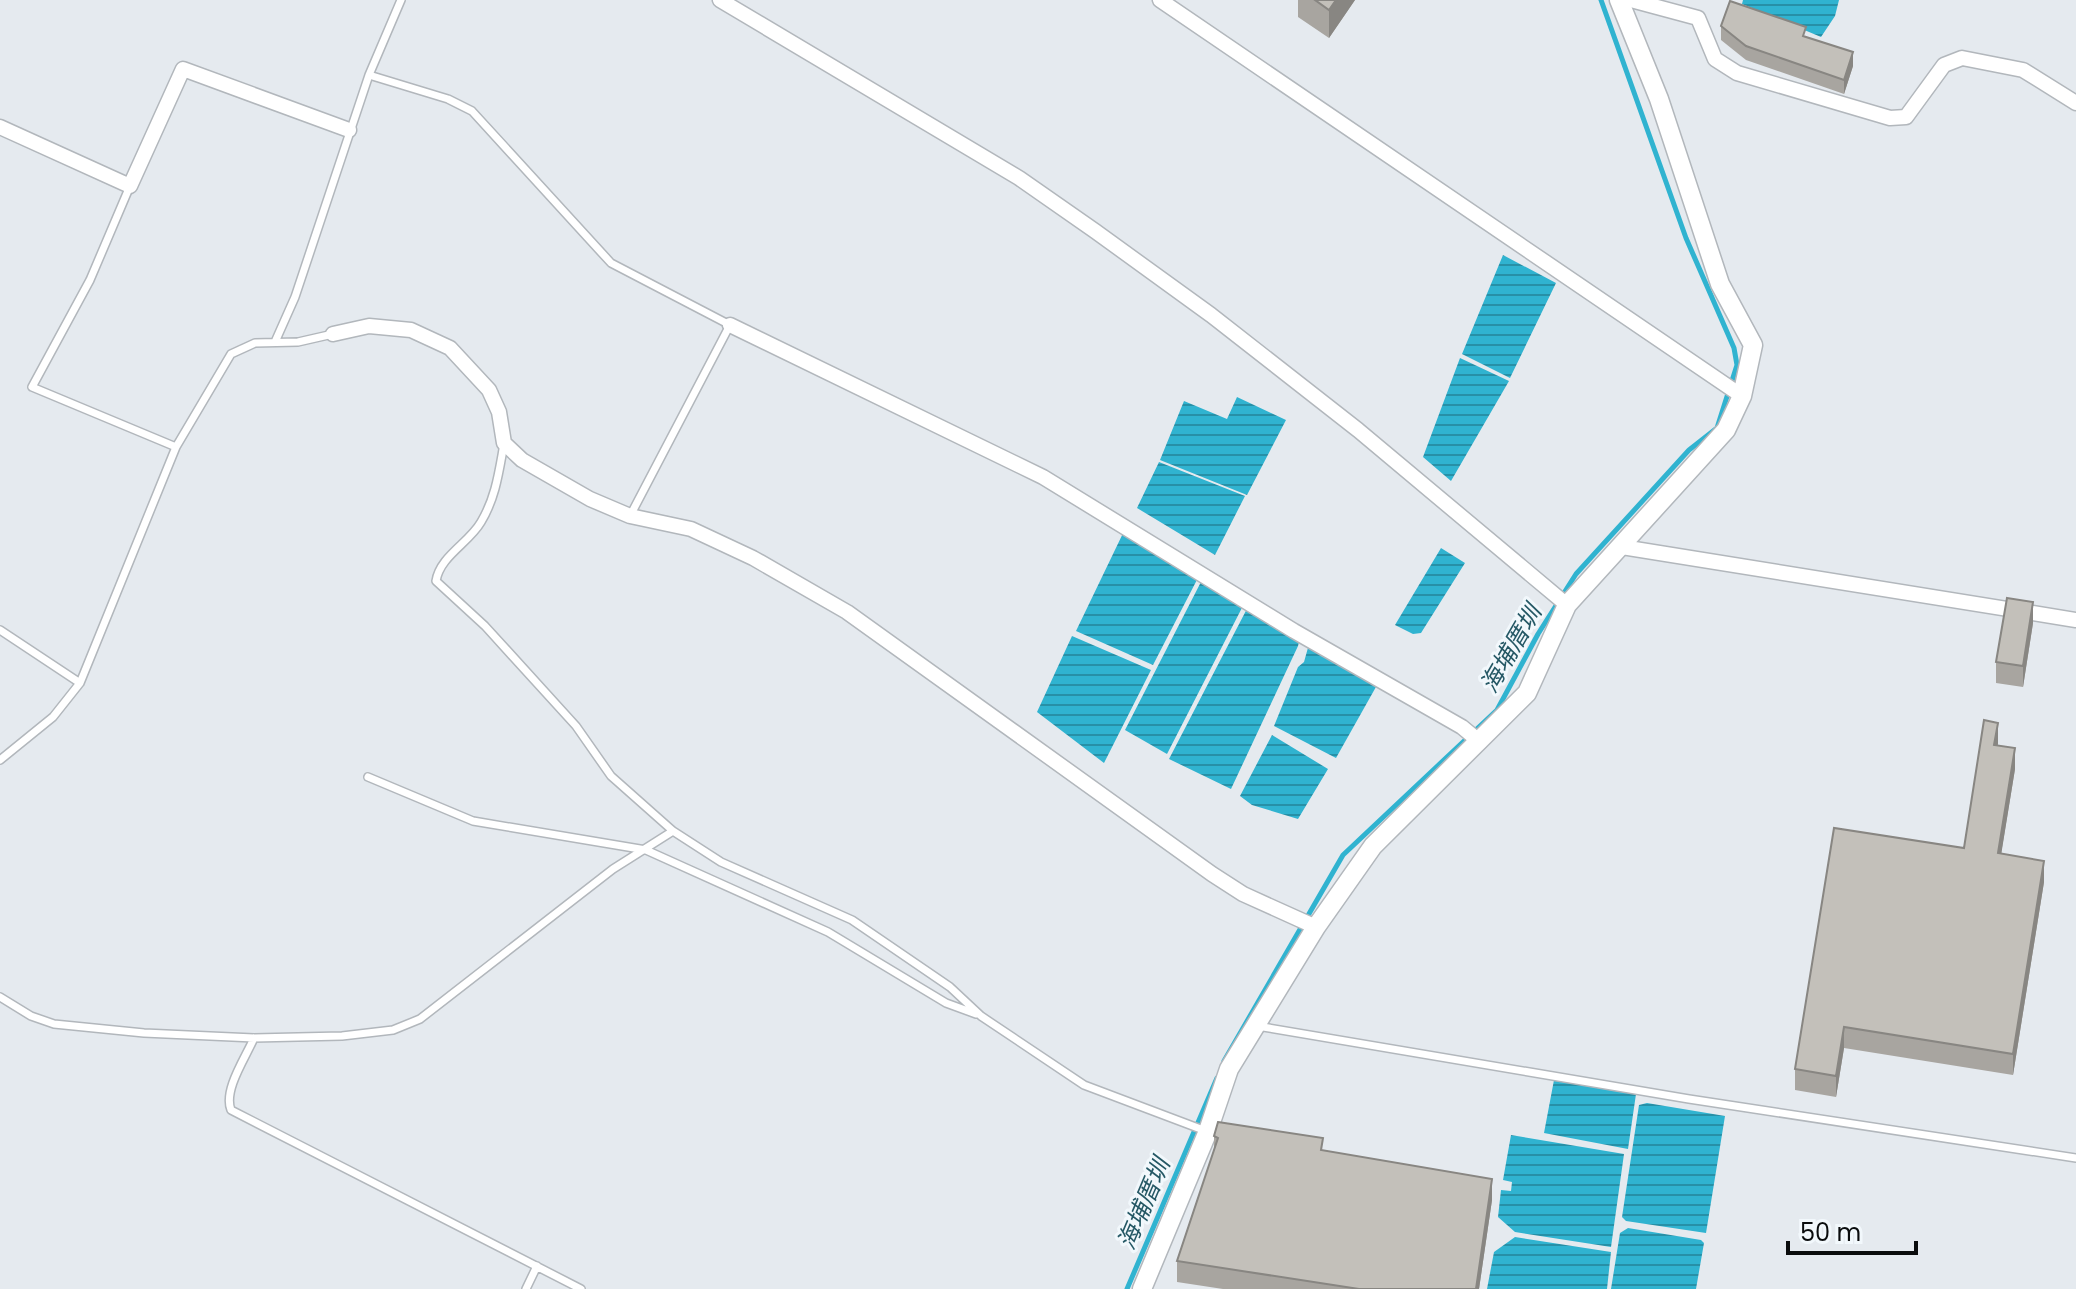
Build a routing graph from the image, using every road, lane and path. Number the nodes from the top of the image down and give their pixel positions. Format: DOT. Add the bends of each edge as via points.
graph roads {
  1 [pos="401,0"];
  2 [pos="720,0"];
  3 [pos="1160,0"];
  4 [pos="1619,0"];
  5 [pos="1631,0"];
  6 [pos="369,75"];
  7 [pos="2076,103"];
  8 [pos="0,127"];
  9 [pos="349,130"];
  10 [pos="130,186"];
  11 [pos="730,325"];
  12 [pos="333,334"];
  13 [pos="275,342"];
  14 [pos="1742,396"];
  15 [pos="504,443"];
  16 [pos="176,447"];
  17 [pos="630,516"];
  18 [pos="1622,547"];
  19 [pos="1567,605"];
  20 [pos="2076,620"];
  21 [pos="0,630"];
  22 [pos="80,683"];
  23 [pos="1480,742"];
  24 [pos="0,760"];
  25 [pos="368,777"];
  26 [pos="673,831"];
  27 [pos="646,850"];
  28 [pos="1316,927"];
  29 [pos="0,997"];
  30 [pos="981,1016"];
  31 [pos="1253,1025"];
  32 [pos="254,1038"];
  33 [pos="1208,1131"];
  34 [pos="2076,1158"];
  35 [pos="537,1266"];
  36 [pos="526,1289"];
  37 [pos="581,1289"];
  38 [pos="1142,1289"];
  1 -- 6 [label="lane"];
  2 -- 19 [label="street" via="1019,178 1095,231 1358,430"];
  3 -- 14 [label="street"];
  4 -- 14 [label="street" via="1659,99 1720,284 1753,345"];
  5 -- 7 [label="street" via="1698,18 1715,59 1737,73 1890,118 1906,117 1944,65 1962,58 2023,70"];
  6 -- 9 [label="lane"];
  6 -- 11 [label="lane" via="472,111 611,263"];
  8 -- 10 [label="street"];
  9 -- 10 [label="street" via="183,69"];
  9 -- 13 [label="lane" via="295,297"];
  10 -- 16 [label="lane" via="90,280 32,387"];
  11 -- 17 [label="lane"];
  11 -- 23 [label="street" via="1043,477"];
  12 -- 13 [label="lane"];
  12 -- 15 [label="street" via="369,326 411,330 450,348 489,390"];
  13 -- 16 [label="lane" via="255,343 231,354"];
  14 -- 18 [label="street" via="1726,430"];
  15 -- 17 [label="street" via="548,477"];
  15 -- 26 [label="lane" via="495,493 480,525 442,566 436,581 566,715 611,776"];
  16 -- 22 [label="lane"];
  17 -- 28 [label="street" via="691,529 847,612 1212,874"];
  18 -- 19 [label="street"];
  18 -- 20 [label="street"];
  19 -- 23 [label="street" via="1527,693"];
  21 -- 22 [label="lane"];
  22 -- 24 [label="lane" via="53,717"];
  23 -- 28 [label="street" via="1373,846"];
  25 -- 27 [label="lane" via="473,821"];
  26 -- 27 [label="lane"];
  26 -- 30 [label="lane" via="721,862 852,920 950,987"];
  27 -- 30 [label="lane" via="828,932 946,1003"];
  27 -- 32 [label="lane" via="613,869 420,1019 393,1030"];
  28 -- 31 [label="street"];
  29 -- 32 [label="lane" via="31,1016 78,1028"];
  30 -- 33 [label="lane" via="1084,1085"];
  31 -- 33 [label="street" via="1229,1069"];
  31 -- 34 [label="lane"];
  32 -- 35 [label="lane" via="231,1092 231,1110"];
  33 -- 38 [label="street"];
  35 -- 36 [label="lane"];
  35 -- 37 [label="lane"];
}
